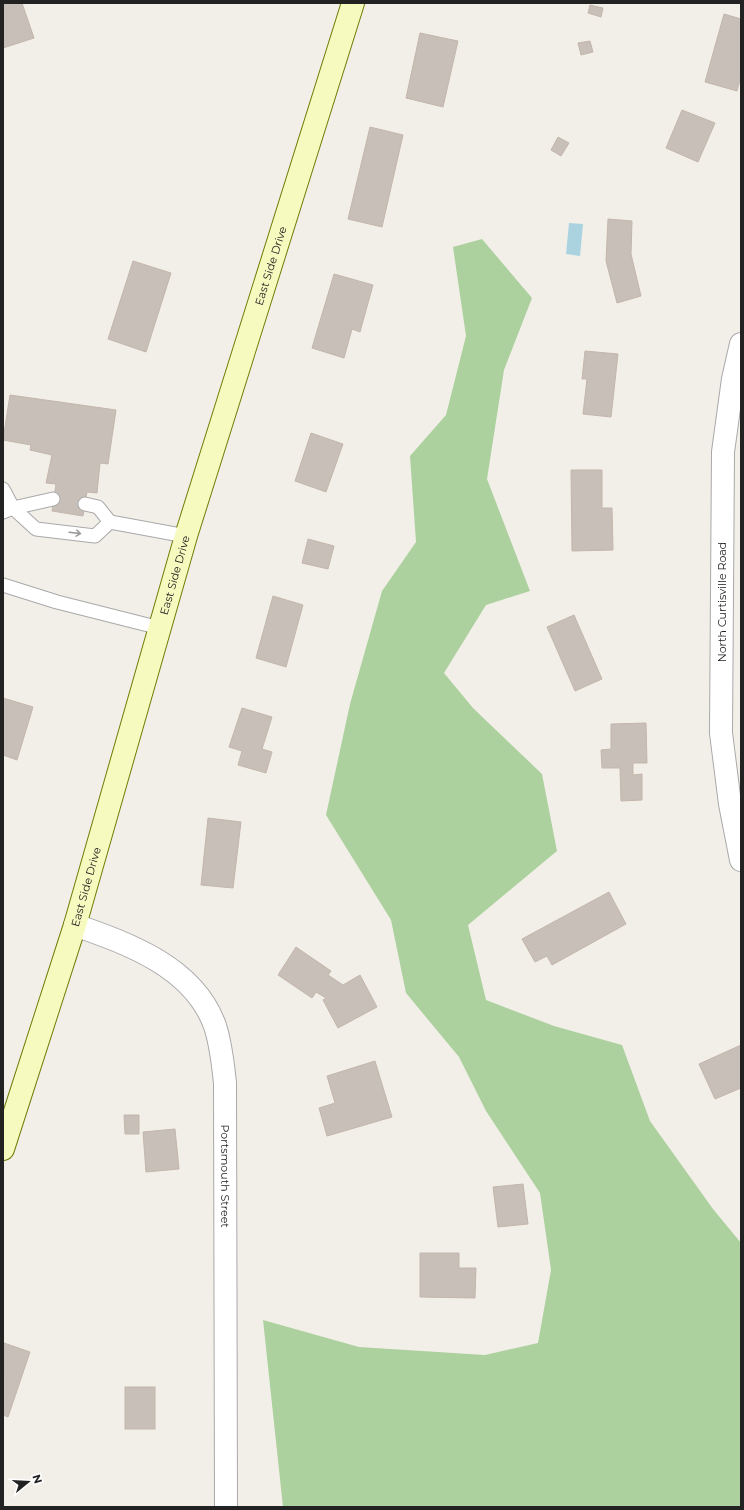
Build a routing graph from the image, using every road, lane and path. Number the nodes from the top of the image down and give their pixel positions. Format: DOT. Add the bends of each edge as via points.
graph roads {
  1 [pos="353,3"];
  2 [pos="741,344"];
  3 [pos="3,489"];
  4 [pos="53,499"];
  5 [pos="85,504"];
  6 [pos="8,510"];
  7 [pos="110,522"];
  8 [pos="186,536"];
  9 [pos="3,585"];
  10 [pos="160,628"];
  11 [pos="741,860"];
  12 [pos="75,925"];
  13 [pos="3,1149"];
  14 [pos="226,1507"];
  1 -- 8 [label="main road, East Side Drive"];
  2 -- 11 [label="street, North Curtisville Road" via="723,452 721,717 730,804"];
  3 -- 6 [label="lane"];
  4 -- 6 [label="lane"];
  5 -- 7 [label="lane" via="98,507"];
  6 -- 7 [label="lane, one-way" via="36,529 95,536"];
  7 -- 8 [label="lane"];
  8 -- 10 [label="main road, East Side Drive"];
  9 -- 10 [label="lane" via="56,602"];
  10 -- 12 [label="main road, East Side Drive"];
  12 -- 13 [label="main road, East Side Drive"];
  12 -- 14 [label="street, Portsmouth Street" via="102,934 163,963 184,980 202,1000 214,1026 221,1053 225,1099"];
}
